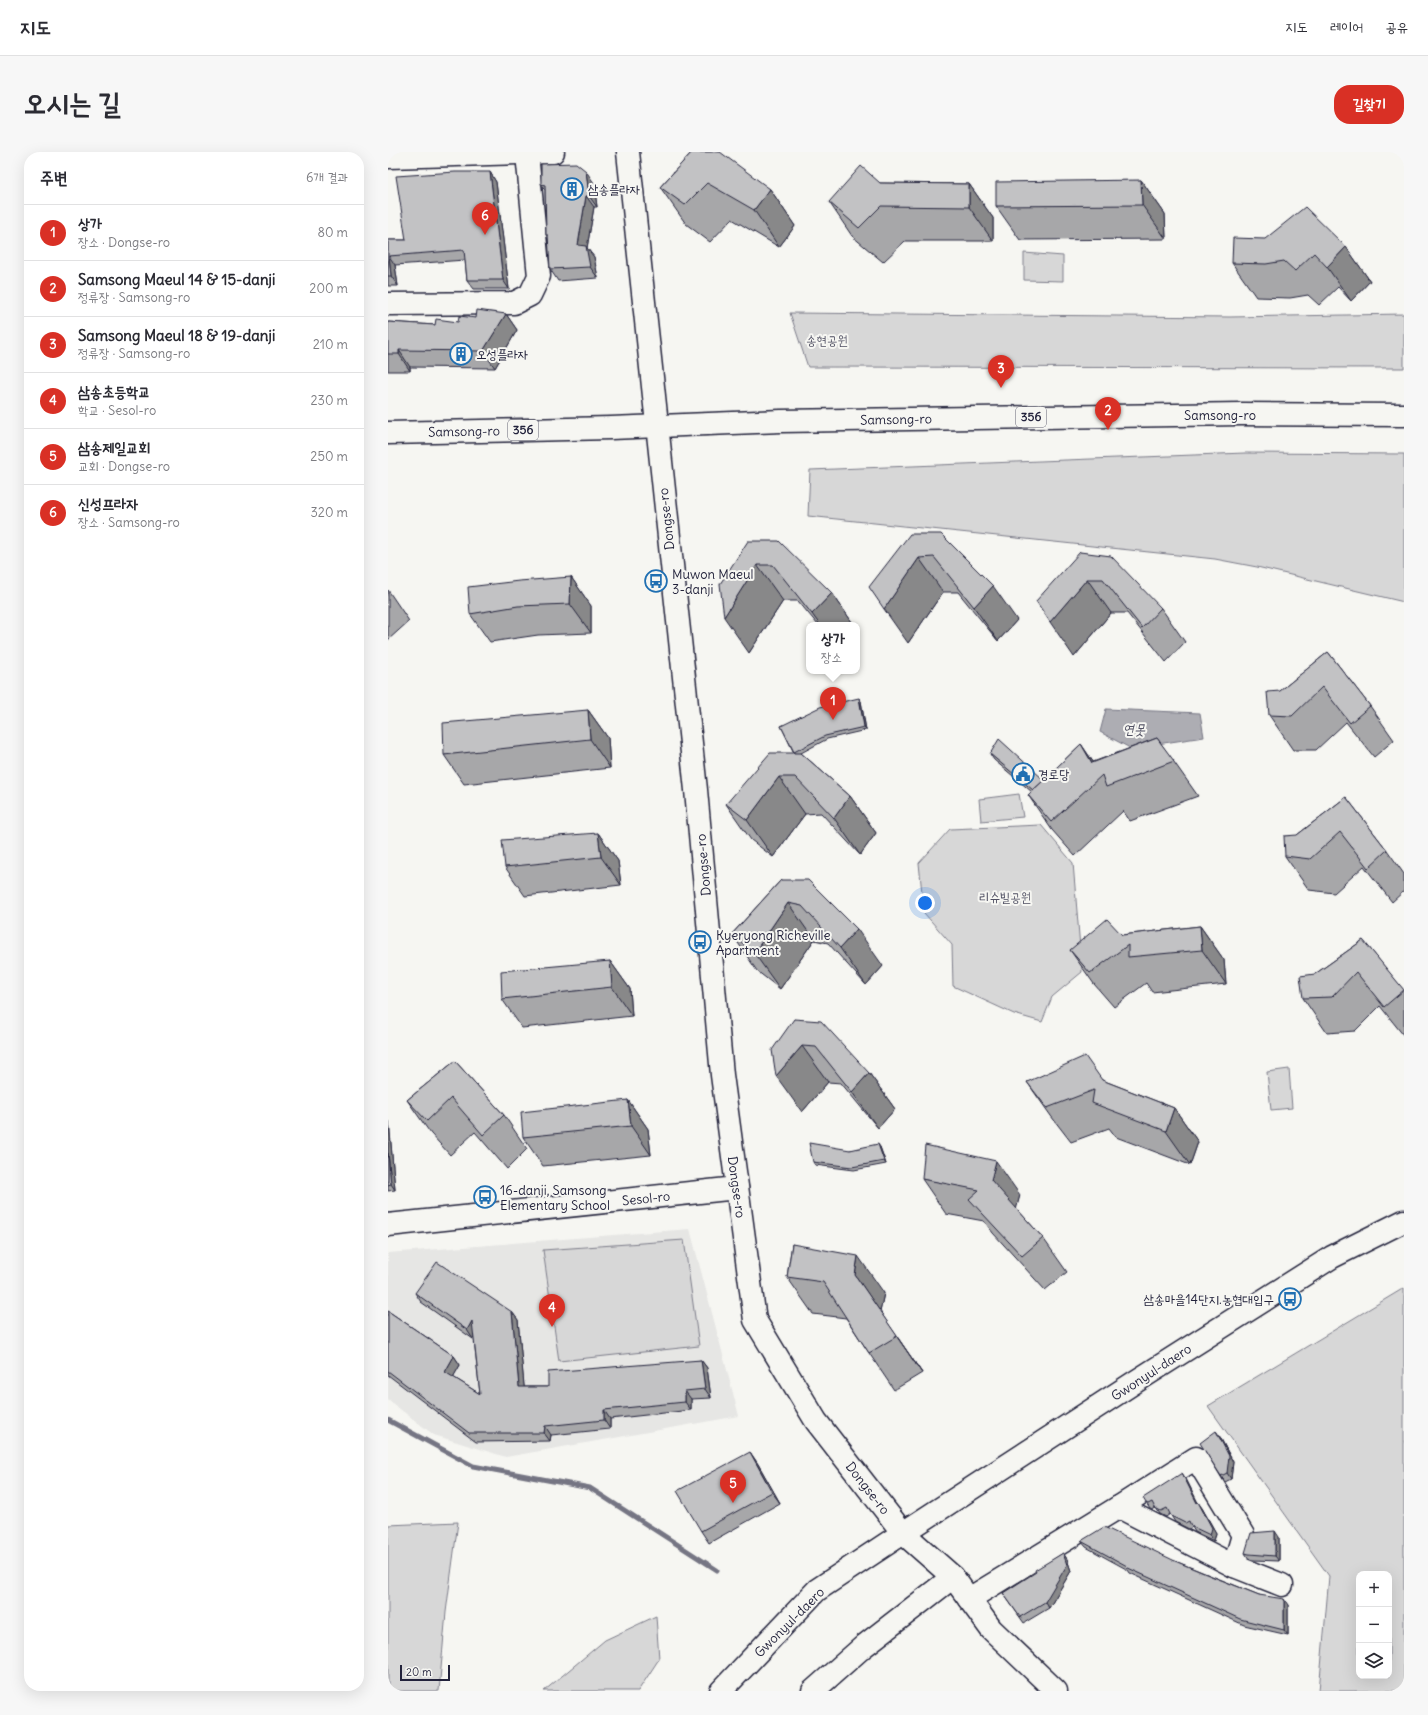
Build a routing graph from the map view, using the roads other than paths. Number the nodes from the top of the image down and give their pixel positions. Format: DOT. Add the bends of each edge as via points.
graph roads {
  1 [pos="553,152"];
  2 [pos="628,152"];
  3 [pos="527,154"];
  4 [pos="388,157"];
  5 [pos="388,304"];
  6 [pos="1404,415"];
  7 [pos="657,425"];
  8 [pos="388,433"];
  9 [pos="737,1188"];
  10 [pos="1404,1221"];
  11 [pos="388,1225"];
  12 [pos="1118,1507"];
  13 [pos="903,1533"];
  14 [pos="1234,1566"];
  15 [pos="953,1577"];
  16 [pos="1282,1585"];
  17 [pos="969,1599"];
  18 [pos="720,1691"];
  19 [pos="813,1691"];
  20 [pos="1056,1691"];
  1 -- 3 [label="main road"];
  2 -- 7 [label="main road, Dongse-ro"];
  3 -- 4 [label="main road"];
  3 -- 5 [label="main road" via="539,276 530,296 514,303"];
  6 -- 7 [label="main road, Samsong-ro / 356" via="1005,417 781,420"];
  7 -- 8 [label="main road, Samsong-ro / 356"];
  7 -- 9 [label="main road, Dongse-ro" via="696,790 722,1075"];
  9 -- 11 [label="main road, Sesol-ro"];
  9 -- 13 [label="main road, Dongse-ro" via="756,1320 816,1421"];
  10 -- 13 [label="main road, Gwonyul-daero" via="1332,1257"];
  12 -- 14 [label="main road"];
  12 -- 14 [label="main road" via="1196,1458 1243,1535"];
  12 -- 17 [label="main road"];
  13 -- 15 [label="main road"];
  13 -- 18 [label="main road, Gwonyul-daero" via="817,1590"];
  14 -- 16 [label="main road"];
  15 -- 17 [label="main road"];
  15 -- 19 [label="main road" via="864,1646"];
  17 -- 20 [label="main road" via="991,1629"];
}
